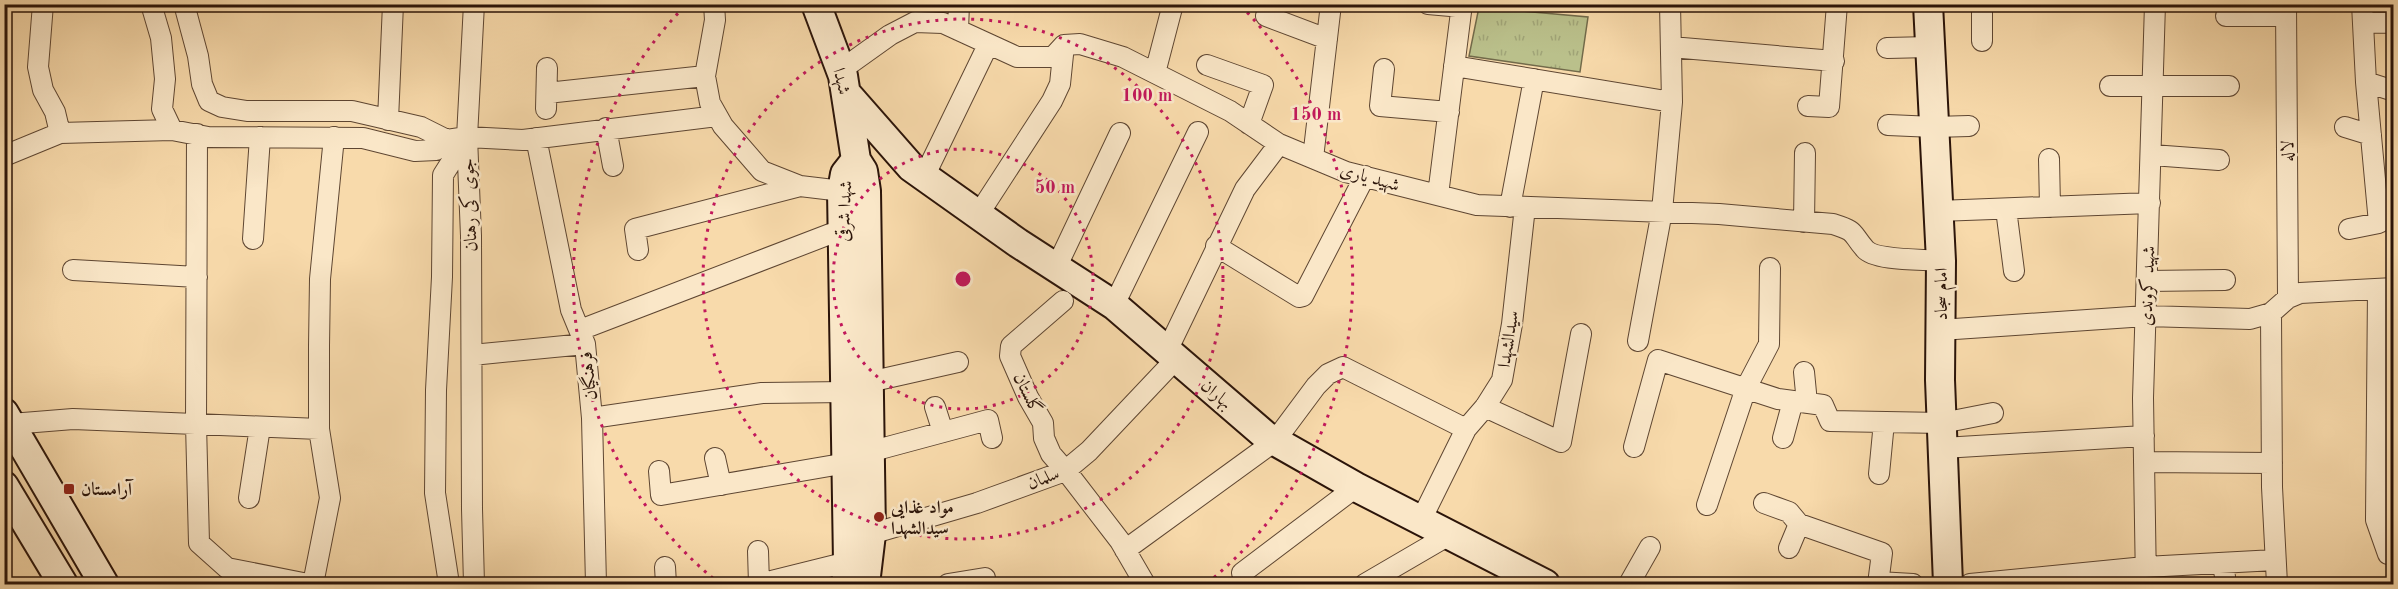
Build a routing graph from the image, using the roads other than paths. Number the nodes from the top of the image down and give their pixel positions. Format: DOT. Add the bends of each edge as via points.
graph roads {
  1 [pos="44,4"];
  2 [pos="151,4"];
  3 [pos="184,4"];
  4 [pos="393,4"];
  5 [pos="474,4"];
  6 [pos="714,4"];
  7 [pos="816,4"];
  8 [pos="959,4"];
  9 [pos="1173,4"];
  10 [pos="1331,4"];
  11 [pos="1428,4"];
  12 [pos="1670,4"];
  13 [pos="1837,4"];
  14 [pos="1928,4"];
  15 [pos="1982,4"];
  16 [pos="2155,4"];
  17 [pos="1462,6"];
  18 [pos="2286,10"];
  19 [pos="924,13"];
  20 [pos="2363,14"];
  21 [pos="1266,16"];
  22 [pos="2226,16"];
  23 [pos="2394,23"];
  24 [pos="958,30"];
  25 [pos="1327,39"];
  26 [pos="1982,41"];
  27 [pos="988,45"];
  28 [pos="1064,45"];
  29 [pos="1671,47"];
  30 [pos="1930,47"];
  31 [pos="1887,48"];
  32 [pos="1834,61"];
  33 [pos="1207,65"];
  34 [pos="1454,66"];
  35 [pos="547,68"];
  36 [pos="1384,69"];
  37 [pos="1155,73"];
  38 [pos="705,76"];
  39 [pos="1534,79"];
  40 [pos="844,81"];
  41 [pos="2366,82"];
  42 [pos="2153,85"];
  43 [pos="2110,86"];
  44 [pos="2229,86"];
  45 [pos="2394,91"];
  46 [pos="1672,102"];
  47 [pos="1808,106"];
  48 [pos="1449,112"];
  49 [pos="717,116"];
  50 [pos="388,120"];
  51 [pos="1249,124"];
  52 [pos="1888,125"];
  53 [pos="1969,126"];
  54 [pos="1934,127"];
  55 [pos="2344,127"];
  56 [pos="606,128"];
  57 [pos="172,130"];
  58 [pos="1198,132"];
  59 [pos="60,133"];
  60 [pos="1120,133"];
  61 [pos="197,134"];
  62 [pos="2371,135"];
  63 [pos="260,137"];
  64 [pos="334,137"];
  65 [pos="457,138"];
  66 [pos="536,138"];
  67 [pos="1279,144"];
  68 [pos="1805,153"];
  69 [pos="2152,155"];
  70 [pos="4,156"];
  71 [pos="1313,158"];
  72 [pos="2049,159"];
  73 [pos="856,160"];
  74 [pos="2219,160"];
  75 [pos="613,166"];
  76 [pos="918,172"];
  77 [pos="1365,177"];
  78 [pos="800,186"];
  79 [pos="842,191"];
  80 [pos="1438,195"];
  81 [pos="2150,203"];
  82 [pos="1518,207"];
  83 [pos="2050,207"];
  84 [pos="2006,208"];
  85 [pos="1662,211"];
  86 [pos="1938,211"];
  87 [pos="978,215"];
  88 [pos="1804,222"];
  89 [pos="2349,229"];
  90 [pos="842,234"];
  91 [pos="253,239"];
  92 [pos="1216,246"];
  93 [pos="638,250"];
  94 [pos="1941,261"];
  95 [pos="1056,268"];
  96 [pos="1770,268"];
  97 [pos="73,270"];
  98 [pos="2014,271"];
  99 [pos="197,277"];
  100 [pos="2225,280"];
  101 [pos="2147,281"];
  102 [pos="2386,288"];
  103 [pos="2288,298"];
  104 [pos="1063,301"];
  105 [pos="1114,305"];
  106 [pos="2271,313"];
  107 [pos="2146,316"];
  108 [pos="1940,330"];
  109 [pos="1581,334"];
  110 [pos="582,337"];
  111 [pos="1638,341"];
  112 [pos="472,355"];
  113 [pos="1172,355"];
  114 [pos="958,362"];
  115 [pos="1804,372"];
  116 [pos="858,387"];
  117 [pos="1746,388"];
  118 [pos="1800,402"];
  119 [pos="934,407"];
  120 [pos="1485,407"];
  121 [pos="1993,413"];
  122 [pos="592,418"];
  123 [pos="8,419"];
  124 [pos="1884,422"];
  125 [pos="196,424"];
  126 [pos="260,427"];
  127 [pos="319,429"];
  128 [pos="1466,429"];
  129 [pos="943,432"];
  130 [pos="1943,435"];
  131 [pos="2144,436"];
  132 [pos="992,438"];
  133 [pos="1783,438"];
  134 [pos="1275,441"];
  135 [pos="1634,447"];
  136 [pos="858,457"];
  137 [pos="714,458"];
  138 [pos="2144,462"];
  139 [pos="2272,463"];
  140 [pos="659,471"];
  141 [pos="1065,471"];
  142 [pos="1879,474"];
  143 [pos="721,485"];
  144 [pos="4,486"];
  145 [pos="1356,487"];
  146 [pos="249,498"];
  147 [pos="1764,503"];
  148 [pos="1707,505"];
  149 [pos="1421,520"];
  150 [pos="1799,524"];
  151 [pos="872,534"];
  152 [pos="1449,535"];
  153 [pos="1650,547"];
  154 [pos="1790,548"];
  155 [pos="1125,550"];
  156 [pos="758,551"];
  157 [pos="2388,554"];
  158 [pos="2275,560"];
  159 [pos="2223,563"];
  160 [pos="1242,573"];
  161 [pos="2145,576"];
  162 [pos="853,577"];
  163 [pos="986,578"];
  164 [pos="2078,579"];
  165 [pos="1878,583"];
  166 [pos="63,585"];
  167 [pos="104,585"];
  168 [pos="308,585"];
  169 [pos="313,585"];
  170 [pos="448,585"];
  171 [pos="474,585"];
  172 [pos="596,585"];
  173 [pos="759,585"];
  174 [pos="948,585"];
  175 [pos="1145,585"];
  176 [pos="1365,585"];
  177 [pos="1545,585"];
  178 [pos="1629,585"];
  179 [pos="1913,585"];
  180 [pos="1948,585"];
  181 [pos="1970,585"];
  182 [pos="2226,585"];
  183 [pos="2277,585"];
  1 -- 59 [label="street" via="38,67"];
  2 -- 57 [label="street" via="161,38 165,79 162,109"];
  3 -- 50 [label="street" via="209,101 247,111 352,111"];
  4 -- 50 [label="street"];
  5 -- 65 [label="street"];
  6 -- 38 [label="street"];
  7 -- 40 [label="street, شهدا"];
  8 -- 24 [label="street"];
  9 -- 37 [label="street"];
  10 -- 25 [label="street"];
  11 -- 17 [label="street"];
  12 -- 29 [label="street"];
  13 -- 32 [label="street"];
  14 -- 30 [label="street, امام سجاد"];
  15 -- 26 [label="street"];
  16 -- 42 [label="street, شهید کروندی"];
  17 -- 34 [label="street"];
  18 -- 22 [label="street"];
  18 -- 103 [label="street, لاله"];
  19 -- 24 [label="street"];
  19 -- 40 [label="street" via="890,35"];
  20 -- 23 [label="street"];
  20 -- 41 [label="street"];
  21 -- 25 [label="street"];
  24 -- 27 [label="street"];
  25 -- 71 [label="street"];
  27 -- 28 [label="street" via="1017,57 1035,58 1053,57"];
  27 -- 76 [label="street"];
  28 -- 37 [label="street, شهید یاری" via="1080,44 1123,57"];
  28 -- 87 [label="street" via="1060,84 1052,101"];
  29 -- 32 [label="street"];
  29 -- 46 [label="street"];
  30 -- 31 [label="street"];
  30 -- 54 [label="street, امام سجاد"];
  32 -- 47 [label="street" via="1829,107"];
  33 -- 51 [label="street" via="1263,85"];
  34 -- 39 [label="street"];
  34 -- 48 [label="street"];
  35 -- 38 [label="street" via="547,101"];
  36 -- 48 [label="street" via="1380,106"];
  37 -- 51 [label="street, شهید یاری"];
  38 -- 49 [label="street"];
  39 -- 46 [label="street"];
  39 -- 82 [label="street, سیدالشهدا"];
  40 -- 73 [label="street, شهدا"];
  40 -- 76 [label="street"];
  41 -- 45 [label="street"];
  41 -- 62 [label="street"];
  42 -- 43 [label="street"];
  42 -- 44 [label="street"];
  42 -- 69 [label="street, شهید کروندی"];
  46 -- 85 [label="street"];
  48 -- 80 [label="street"];
  49 -- 56 [label="street"];
  49 -- 78 [label="street" via="762,171"];
  50 -- 65 [label="street"];
  51 -- 67 [label="street, شهید یاری"];
  52 -- 54 [label="street"];
  53 -- 54 [label="street"];
  54 -- 86 [label="street, امام سجاد"];
  55 -- 62 [label="street"];
  56 -- 66 [label="street"];
  56 -- 75 [label="street"];
  57 -- 59 [label="street"];
  57 -- 61 [label="street"];
  58 -- 105 [label="street"];
  59 -- 70 [label="street"];
  60 -- 95 [label="street"];
  61 -- 63 [label="street"];
  61 -- 99 [label="street"];
  62 -- 89 [label="street" via="2379,223"];
  63 -- 64 [label="street"];
  63 -- 91 [label="street"];
  64 -- 65 [label="street" via="363,138 415,151 436,150"];
  64 -- 127 [label="street" via="320,279"];
  65 -- 66 [label="street"];
  65 -- 112 [label="street, جوی کی رهنان" via="471,236"];
  65 -- 170 [label="street, جوی کی رهنان" via="443,175 435,493"];
  66 -- 110 [label="street, فرهنگیان" via="571,310"];
  67 -- 71 [label="street, شهید یاری"];
  67 -- 92 [label="street, سلمان" via="1245,189"];
  68 -- 88 [label="street"];
  69 -- 74 [label="street"];
  69 -- 81 [label="street, شهید کروندی"];
  71 -- 77 [label="street, شهید یاری"];
  72 -- 83 [label="street"];
  73 -- 76 [label="street" via="887,160"];
  73 -- 79 [label="street, شهدا شرقی" via="845,174"];
  73 -- 116 [label="street, شهدا شرقی" via="863,171 866,191"];
  76 -- 87 [label="street, بهاران"];
  77 -- 80 [label="street, شهید یاری"];
  77 -- 92 [label="street" via="1303,296"];
  78 -- 79 [label="street"];
  78 -- 93 [label="street" via="634,229"];
  79 -- 90 [label="street, شهدا شرقی"];
  80 -- 82 [label="street, شهید یاری" via="1476,205"];
  81 -- 83 [label="street"];
  81 -- 101 [label="street, شهید کروندی"];
  82 -- 85 [label="street, شهید یاری"];
  82 -- 120 [label="street, سیدالشهدا" via="1512,324 1502,380"];
  83 -- 84 [label="street"];
  84 -- 86 [label="street"];
  84 -- 98 [label="street"];
  85 -- 88 [label="street, شهید یاری"];
  85 -- 111 [label="street"];
  86 -- 94 [label="street, امام سجاد"];
  87 -- 95 [label="street, بهاران"];
  88 -- 94 [label="street, شهید یاری" via="1851,230 1866,250 1879,256"];
  90 -- 110 [label="street" via="830,234"];
  90 -- 116 [label="street, شهدا شرقی"];
  92 -- 113 [label="street, سلمان"];
  94 -- 108 [label="street, امام سجاد"];
  95 -- 105 [label="street, بهاران"];
  96 -- 117 [label="street" via="1769,344"];
  97 -- 99 [label="street"];
  99 -- 125 [label="street"];
  100 -- 101 [label="street"];
  101 -- 107 [label="street, شهید کروندی"];
  102 -- 103 [label="street" via="2300,293"];
  102 -- 157 [label="street" via="2376,520"];
  103 -- 106 [label="street"];
  104 -- 141 [label="street, گلستان" via="1011,346 1010,356 1043,423 1051,454"];
  105 -- 113 [label="street, بهاران"];
  106 -- 107 [label="street" via="2250,319"];
  106 -- 139 [label="street"];
  107 -- 108 [label="street"];
  107 -- 131 [label="street, شهید کروندی"];
  108 -- 130 [label="street, امام سجاد"];
  109 -- 120 [label="street" via="1561,442"];
  110 -- 112 [label="street"];
  110 -- 122 [label="street, فرهنگیان"];
  112 -- 171 [label="street, جوی کی رهنان"];
  113 -- 134 [label="street, بهاران"];
  113 -- 141 [label="street, سلمان" via="1089,451"];
  114 -- 116 [label="street"];
  115 -- 118 [label="street"];
  116 -- 122 [label="street" via="762,393"];
  116 -- 136 [label="street, شهدا شرقی"];
  117 -- 118 [label="street"];
  117 -- 135 [label="street" via="1658,360"];
  117 -- 148 [label="street"];
  118 -- 124 [label="street" via="1823,405 1830,421"];
  118 -- 133 [label="street"];
  119 -- 129 [label="street"];
  120 -- 128 [label="street, سیدالشهدا"];
  121 -- 130 [label="street"];
  122 -- 172 [label="street, فرهنگیان"];
  123 -- 125 [label="street"];
  123 -- 167 [label="street"];
  124 -- 130 [label="street"];
  124 -- 142 [label="street"];
  125 -- 126 [label="street"];
  125 -- 168 [label="street" via="199,543 227,568"];
  126 -- 127 [label="street"];
  126 -- 146 [label="street"];
  127 -- 169 [label="street" via="330,498"];
  128 -- 134 [label="street" via="1343,367 1316,386"];
  128 -- 149 [label="street, سیدالشهدا"];
  129 -- 132 [label="street" via="988,420"];
  129 -- 136 [label="street"];
  130 -- 131 [label="street"];
  130 -- 180 [label="street, امام سجاد"];
  131 -- 138 [label="street, شهید کروندی"];
  134 -- 145 [label="street, بهاران"];
  134 -- 155 [label="street"];
  136 -- 143 [label="street"];
  136 -- 151 [label="street, شهدا شرقی"];
  136 -- 162 [label="street, شهدا شرقی"];
  137 -- 143 [label="street"];
  138 -- 139 [label="street"];
  138 -- 161 [label="street, شهید کروندی"];
  139 -- 158 [label="street"];
  140 -- 143 [label="street" via="662,495"];
  141 -- 151 [label="street, سلمان" via="977,503"];
  141 -- 155 [label="street, گلستان"];
  144 -- 166 [label="street"];
  145 -- 149 [label="street, بهاران"];
  145 -- 160 [label="street"];
  147 -- 150 [label="street" via="1789,512"];
  149 -- 152 [label="street, بهاران"];
  150 -- 154 [label="street"];
  150 -- 165 [label="street" via="1882,553"];
  151 -- 162 [label="street, شهدا شرقی"];
  152 -- 176 [label="street"];
  152 -- 177 [label="street, بهاران"];
  153 -- 178 [label="street"];
  155 -- 175 [label="street, گلستان"];
  156 -- 173 [label="street"];
  158 -- 159 [label="street"];
  158 -- 183 [label="street"];
  159 -- 161 [label="street"];
  159 -- 182 [label="street"];
  161 -- 164 [label="street"];
  162 -- 173 [label="street"];
  163 -- 174 [label="street"];
  164 -- 181 [label="street"];
  165 -- 179 [label="street"];
}
